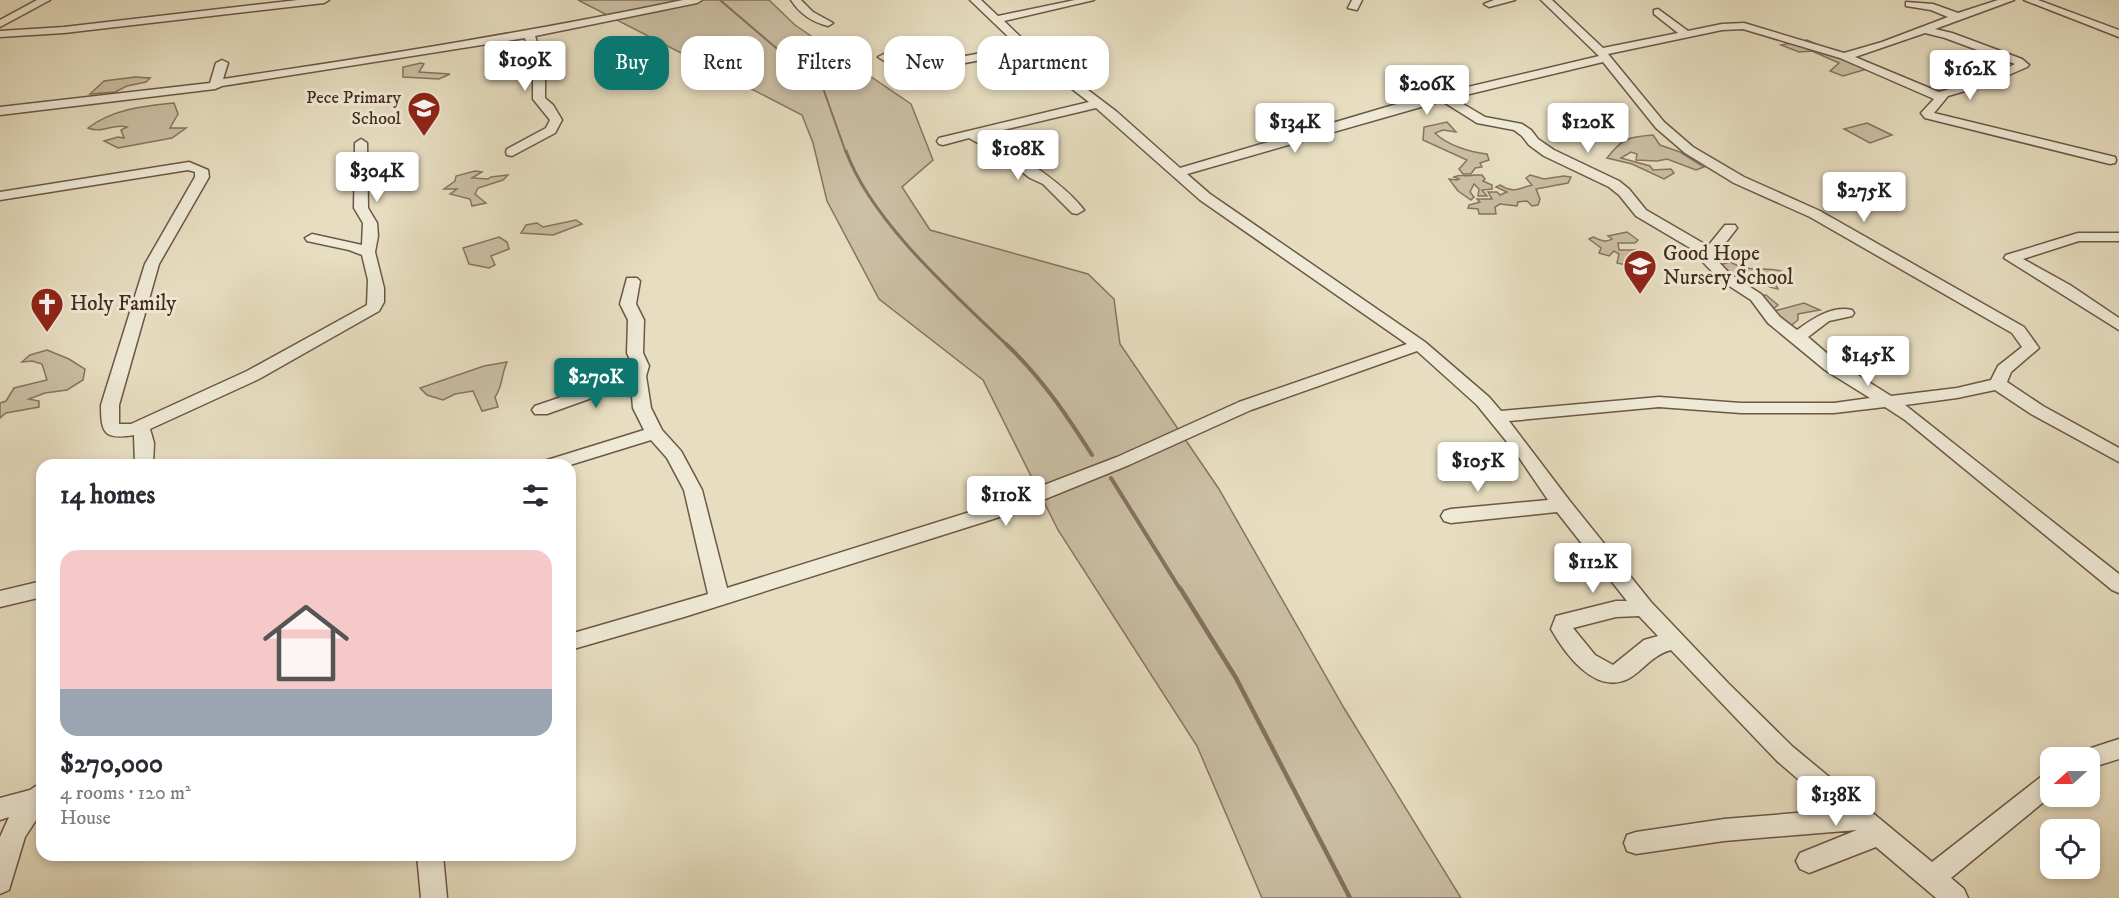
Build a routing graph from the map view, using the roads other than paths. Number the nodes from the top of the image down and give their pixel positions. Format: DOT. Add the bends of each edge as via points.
graph roads {
  1 [pos="45,0"];
  2 [pos="324,0"];
  3 [pos="697,0"];
  4 [pos="811,0"];
  5 [pos="975,0"];
  6 [pos="1089,0"];
  7 [pos="1510,0"];
  8 [pos="1546,0"];
  9 [pos="2009,0"];
  10 [pos="2029,0"];
  11 [pos="797,1"];
  12 [pos="1489,4"];
  13 [pos="1910,4"];
  14 [pos="1658,12"];
  15 [pos="1958,17"];
  16 [pos="995,20"];
  17 [pos="828,23"];
  18 [pos="0,24"];
  19 [pos="1938,26"];
  20 [pos="1925,30"];
  21 [pos="0,34"];
  22 [pos="529,34"];
  23 [pos="2119,34"];
  24 [pos="1687,35"];
  25 [pos="1948,35"];
  26 [pos="1013,36"];
  27 [pos="1603,55"];
  28 [pos="1844,56"];
  29 [pos="222,63"];
  30 [pos="215,86"];
  31 [pos="1080,90"];
  32 [pos="1444,97"];
  33 [pos="1940,97"];
  34 [pos="1098,104"];
  35 [pos="0,111"];
  36 [pos="970,134"];
  37 [pos="942,141"];
  38 [pos="362,143"];
  39 [pos="512,152"];
  40 [pos="2110,160"];
  41 [pos="1177,173"];
  42 [pos="0,196"];
  43 [pos="1077,210"];
  44 [pos="1731,228"];
  45 [pos="2119,237"];
  46 [pos="312,238"];
  47 [pos="368,252"];
  48 [pos="1710,253"];
  49 [pos="632,281"];
  50 [pos="1846,313"];
  51 [pos="2119,325"];
  52 [pos="1798,337"];
  53 [pos="1419,345"];
  54 [pos="638,376"];
  55 [pos="1998,384"];
  56 [pos="1892,402"];
  57 [pos="541,410"];
  58 [pos="1498,417"];
  59 [pos="141,427"];
  60 [pos="654,433"];
  61 [pos="2119,456"];
  62 [pos="144,459"];
  63 [pos="570,459"];
  64 [pos="1562,505"];
  65 [pos="1451,516"];
  66 [pos="2119,585"];
  67 [pos="36,590"];
  68 [pos="719,598"];
  69 [pos="0,599"];
  70 [pos="1644,608"];
  71 [pos="576,640"];
  72 [pos="1675,641"];
  73 [pos="2119,749"];
  74 [pos="2100,755"];
  75 [pos="2040,791"];
  76 [pos="36,798"];
  77 [pos="36,802"];
  78 [pos="0,809"];
  79 [pos="1871,827"];
  80 [pos="1636,843"];
  81 [pos="431,861"];
  82 [pos="1809,861"];
  83 [pos="1932,878"];
  84 [pos="0,882"];
  85 [pos="434,898"];
  86 [pos="1955,898"];
  1 -- 18 [label="street"];
  2 -- 21 [label="street"];
  3 -- 22 [label="street"];
  4 -- 11 [label="street"];
  5 -- 16 [label="street"];
  6 -- 16 [label="street"];
  7 -- 12 [label="street"];
  8 -- 27 [label="street"];
  9 -- 15 [label="street"];
  10 -- 23 [label="street"];
  11 -- 17 [label="street" via="819,21"];
  13 -- 15 [label="street" via="1933,6"];
  14 -- 24 [label="street"];
  15 -- 19 [label="street"];
  16 -- 26 [label="street"];
  19 -- 20 [label="street"];
  19 -- 25 [label="street"];
  20 -- 25 [label="street"];
  20 -- 28 [label="street"];
  22 -- 30 [label="street"];
  22 -- 39 [label="street" via="538,66 539,99 556,120 551,130"];
  24 -- 27 [label="street"];
  24 -- 28 [label="street" via="1740,26"];
  25 -- 33 [label="street" via="2023,65"];
  27 -- 32 [label="street"];
  27 -- 55 [label="street" via="1660,125 1689,150 1739,180 1815,214 2018,330 2031,348 2004,370"];
  28 -- 33 [label="street"];
  29 -- 30 [label="street"];
  30 -- 35 [label="street"];
  31 -- 34 [label="street"];
  32 -- 41 [label="street"];
  32 -- 48 [label="street" via="1480,120 1522,129 1537,145 1614,184 1641,213"];
  33 -- 40 [label="street" via="1928,113 1932,117"];
  34 -- 36 [label="street"];
  34 -- 41 [label="street"];
  36 -- 37 [label="street"];
  36 -- 43 [label="street" via="1048,181"];
  38 -- 47 [label="street" via="361,207 370,223"];
  41 -- 53 [label="street" via="1276,248"];
  42 -- 59 [label="street" via="189,166 201,170 202,177 152,264 110,405 113,430"];
  44 -- 48 [label="street"];
  45 -- 51 [label="street" via="2078,237 2011,258"];
  46 -- 47 [label="street"];
  47 -- 59 [label="street" via="377,300 369,312 253,375"];
  48 -- 52 [label="street" via="1711,265 1756,297 1774,320"];
  49 -- 54 [label="street" via="628,303 637,325 635,353 641,366"];
  50 -- 52 [label="street" via="1824,318"];
  52 -- 56 [label="street" via="1831,366"];
  53 -- 58 [label="street"];
  53 -- 68 [label="street" via="1245,406 1123,461 999,510"];
  54 -- 57 [label="street"];
  54 -- 60 [label="street" via="642,408"];
  55 -- 56 [label="street"];
  55 -- 61 [label="street"];
  56 -- 58 [label="street" via="1785,408 1659,402"];
  56 -- 66 [label="street"];
  58 -- 64 [label="street"];
  59 -- 62 [label="street"];
  60 -- 63 [label="street"];
  60 -- 68 [label="street" via="675,455 693,490"];
  64 -- 65 [label="street"];
  64 -- 70 [label="street"];
  67 -- 69 [label="street"];
  68 -- 71 [label="street"];
  70 -- 72 [label="street"];
  70 -- 72 [label="street" via="1563,622 1562,628 1582,655 1609,675 1621,672 1652,646"];
  72 -- 79 [label="street" via="1785,754"];
  73 -- 74 [label="street"];
  75 -- 83 [label="street"];
  76 -- 78 [label="street"];
  77 -- 84 [label="street" via="9,840"];
  79 -- 80 [label="street" via="1724,830"];
  79 -- 82 [label="street"];
  79 -- 83 [label="street"];
  81 -- 85 [label="street"];
  83 -- 86 [label="street"];
}
